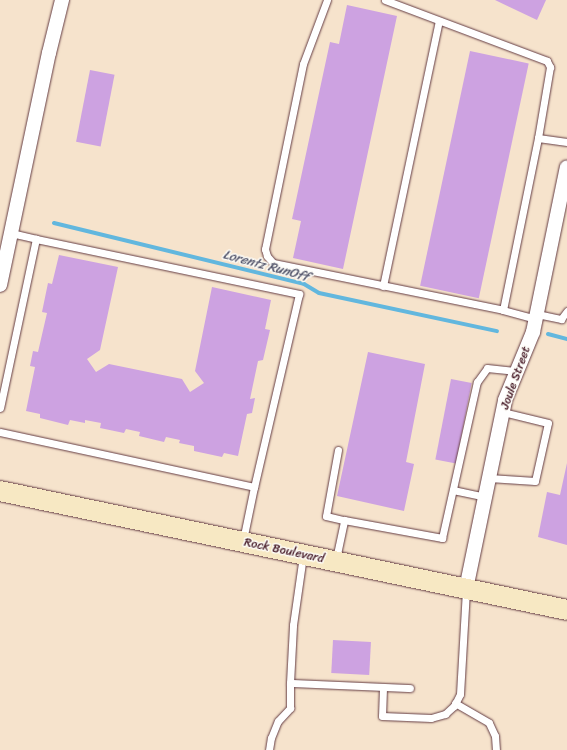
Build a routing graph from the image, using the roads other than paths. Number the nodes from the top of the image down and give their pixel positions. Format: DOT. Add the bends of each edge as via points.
graph roads {
  1 [pos="62,0"];
  2 [pos="327,0"];
  3 [pos="385,0"];
  4 [pos="439,21"];
  5 [pos="538,138"];
  6 [pos="567,142"];
  7 [pos="567,167"];
  8 [pos="7,236"];
  9 [pos="36,239"];
  10 [pos="0,285"];
  11 [pos="383,286"];
  12 [pos="503,310"];
  13 [pos="536,317"];
  14 [pos="566,317"];
  15 [pos="517,371"];
  16 [pos="0,408"];
  17 [pos="503,412"];
  18 [pos="0,432"];
  19 [pos="338,450"];
  20 [pos="489,478"];
  21 [pos="254,487"];
  22 [pos="453,490"];
  23 [pos="0,491"];
  24 [pos="485,497"];
  25 [pos="344,520"];
  26 [pos="242,542"];
  27 [pos="303,555"];
  28 [pos="336,562"];
  29 [pos="466,589"];
  30 [pos="567,610"];
  31 [pos="290,683"];
  32 [pos="383,688"];
  33 [pos="410,688"];
  34 [pos="455,704"];
  35 [pos="269,750"];
  36 [pos="496,750"];
  1 -- 8 [label="street"];
  2 -- 11 [label="lane" via="303,64 265,249 273,263"];
  3 -- 4 [label="lane"];
  4 -- 5 [label="lane" via="511,45 547,61 550,67"];
  4 -- 11 [label="lane"];
  5 -- 6 [label="lane"];
  5 -- 12 [label="lane"];
  7 -- 13 [label="street, Joule Street"];
  8 -- 9 [label="lane"];
  8 -- 10 [label="street"];
  9 -- 16 [label="lane"];
  9 -- 21 [label="lane" via="299,294"];
  11 -- 12 [label="lane"];
  12 -- 13 [label="lane"];
  13 -- 14 [label="lane"];
  13 -- 15 [label="street, Joule Street"];
  15 -- 17 [label="street, Joule Street"];
  15 -- 22 [label="lane" via="487,368 477,382"];
  17 -- 20 [label="street, Joule Street"];
  17 -- 20 [label="lane" via="548,422 535,481"];
  18 -- 21 [label="lane"];
  19 -- 25 [label="lane" via="326,516"];
  20 -- 24 [label="street, Joule Street"];
  21 -- 26 [label="lane"];
  22 -- 24 [label="lane"];
  22 -- 25 [label="lane" via="442,538"];
  23 -- 26 [label="main road, Rock Boulevard"];
  24 -- 29 [label="street, Joule Street"];
  25 -- 28 [label="lane"];
  26 -- 27 [label="main road, Rock Boulevard"];
  27 -- 28 [label="main road, Rock Boulevard"];
  27 -- 31 [label="lane" via="293,625"];
  28 -- 29 [label="main road, Rock Boulevard"];
  29 -- 30 [label="main road, Rock Boulevard"];
  29 -- 34 [label="lane" via="460,694"];
  31 -- 32 [label="lane"];
  31 -- 35 [label="lane" via="290,708 278,721"];
  32 -- 33 [label="lane"];
  32 -- 34 [label="lane" via="382,716 431,718 445,714"];
  34 -- 36 [label="lane" via="489,723 495,736"];
}
